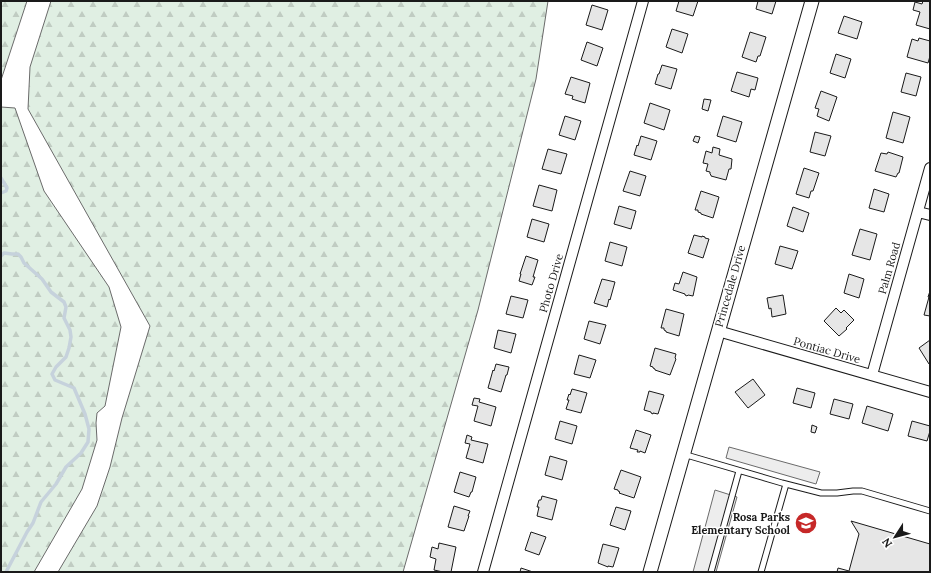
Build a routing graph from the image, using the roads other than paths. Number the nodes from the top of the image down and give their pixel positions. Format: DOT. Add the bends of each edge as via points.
graph roads {
  1 [pos="643,1"];
  2 [pos="812,1"];
  3 [pos="930,168"];
  4 [pos="918,212"];
  5 [pos="930,215"];
  6 [pos="718,331"];
  7 [pos="872,375"];
  8 [pos="930,392"];
  9 [pos="683,454"];
  10 [pos="739,471"];
  11 [pos="786,484"];
  12 [pos="930,510"];
  13 [pos="483,572"];
  14 [pos="650,572"];
  15 [pos="711,572"];
  16 [pos="761,572"];
  1 -- 13 [label="street, Photo Drive"];
  2 -- 6 [label="street, Princedale Drive"];
  3 -- 4 [label="street, Palm Road"];
  4 -- 5 [label="street"];
  4 -- 7 [label="street, Palm Road"];
  6 -- 7 [label="street, Pontiac Drive"];
  6 -- 9 [label="street, Princedale Drive"];
  7 -- 8 [label="street, Pontiac Drive"];
  9 -- 10 [label="lane"];
  9 -- 14 [label="street, Princedale Drive"];
  10 -- 11 [label="lane"];
  10 -- 15 [label="lane"];
  11 -- 12 [label="lane" via="826,494 862,491"];
  11 -- 16 [label="lane"];
}
